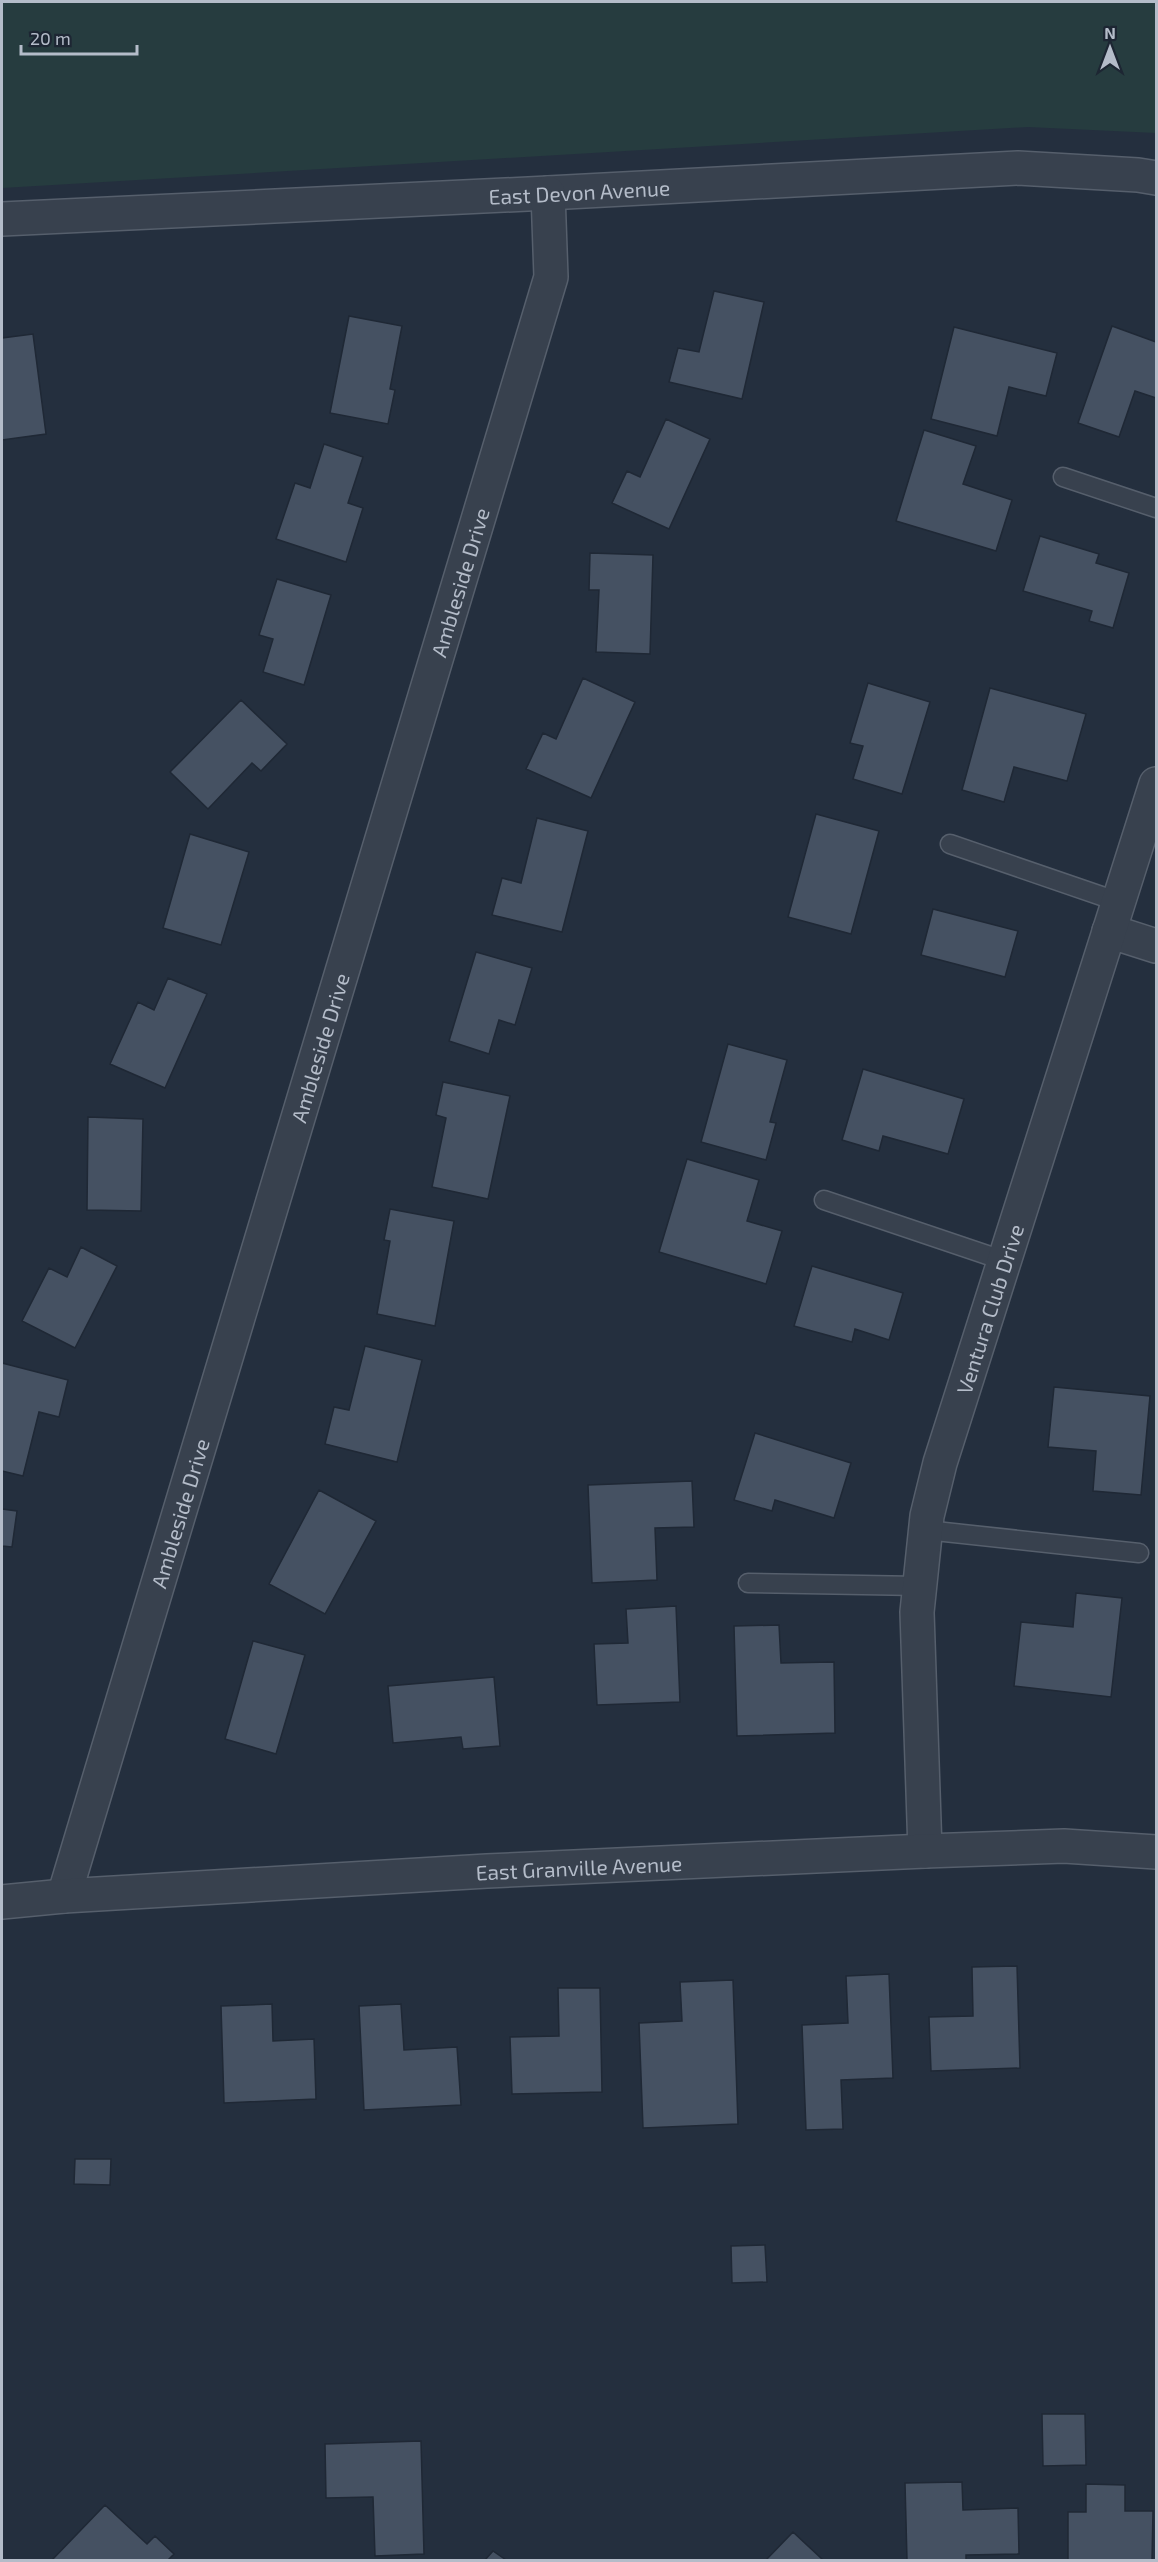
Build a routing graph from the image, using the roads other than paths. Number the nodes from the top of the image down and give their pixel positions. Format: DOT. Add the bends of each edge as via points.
graph roads {
  1 [pos="1156,178"];
  2 [pos="548,193"];
  3 [pos="2,219"];
  4 [pos="1063,477"];
  5 [pos="1156,508"];
  6 [pos="1156,784"];
  7 [pos="950,844"];
  8 [pos="1114,916"];
  9 [pos="1156,946"];
  10 [pos="825,1200"];
  11 [pos="1005,1261"];
  12 [pos="926,1530"];
  13 [pos="1139,1552"];
  14 [pos="748,1582"];
  15 [pos="920,1586"];
  16 [pos="925,1851"];
  17 [pos="1156,1852"];
  18 [pos="64,1896"];
  19 [pos="2,1902"];
  1 -- 2 [label="street, East Devon Avenue" via="1018,168"];
  2 -- 3 [label="street, East Devon Avenue"];
  2 -- 18 [label="street, Ambleside Drive" via="551,277"];
  4 -- 5 [label="lane"];
  6 -- 8 [label="street, Ventura Club Drive"];
  7 -- 8 [label="lane"];
  8 -- 9 [label="street"];
  8 -- 11 [label="street, Ventura Club Drive"];
  10 -- 11 [label="lane"];
  11 -- 12 [label="street, Ventura Club Drive" via="940,1463"];
  12 -- 13 [label="lane"];
  12 -- 15 [label="street, Ventura Club Drive"];
  14 -- 15 [label="lane"];
  15 -- 16 [label="street, Ventura Club Drive" via="917,1612"];
  16 -- 17 [label="street, East Granville Avenue" via="1064,1846"];
  16 -- 18 [label="street, East Granville Avenue"];
  18 -- 19 [label="street, East Granville Avenue"];
}
